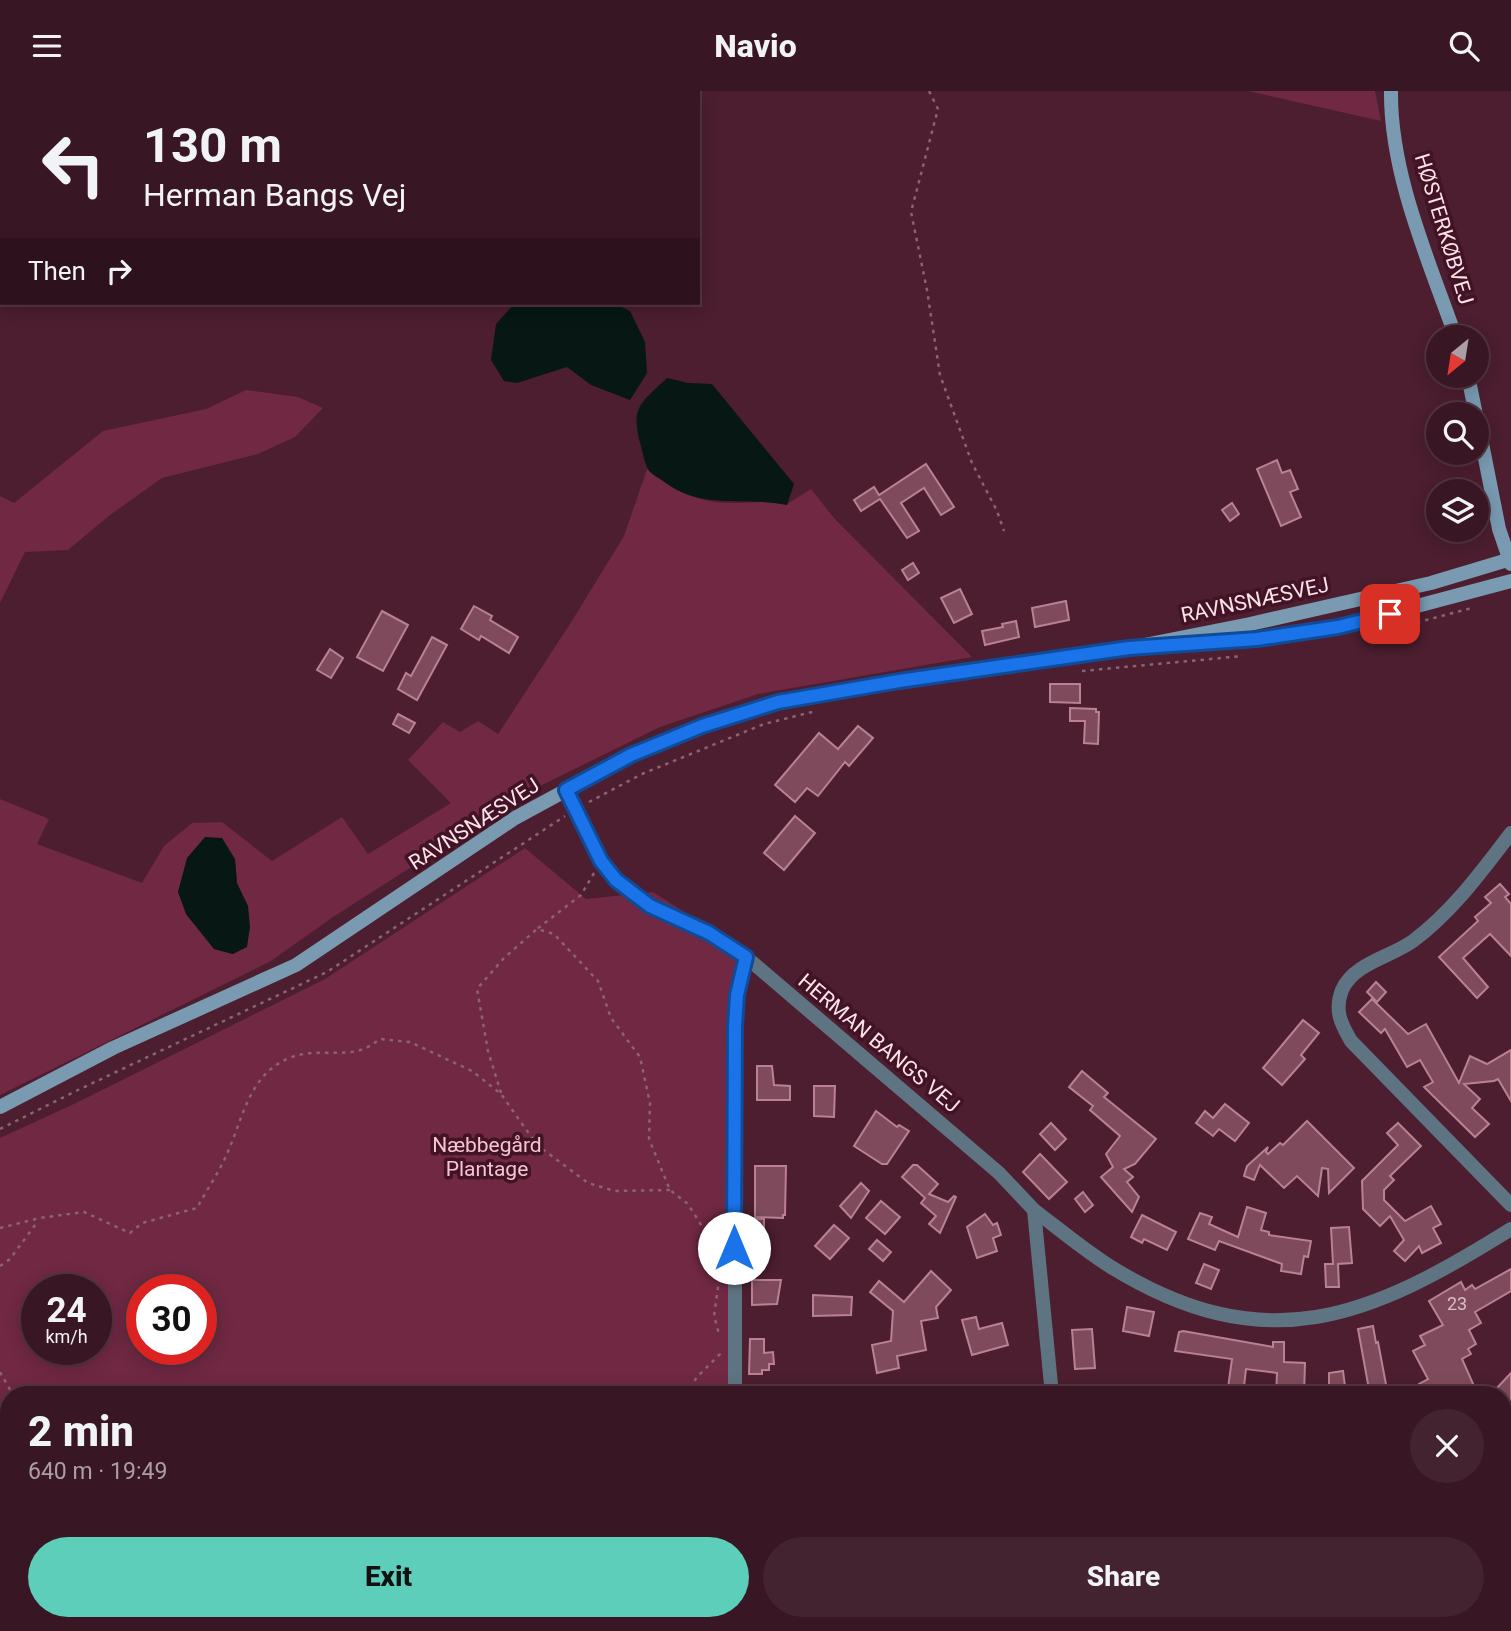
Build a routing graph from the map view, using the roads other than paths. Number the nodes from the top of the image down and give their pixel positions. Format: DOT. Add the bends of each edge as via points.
graph roads {
  1 [pos="1391,91"];
  2 [pos="1451,325"];
  3 [pos="1486,465"];
  4 [pos="1510,561"];
  5 [pos="1511,581"];
  6 [pos="1129,648"];
  7 [pos="566,790"];
  8 [pos="1511,833"];
  9 [pos="746,957"];
  10 [pos="0,1107"];
  11 [pos="1511,1205"];
  12 [pos="1034,1210"];
  13 [pos="1511,1229"];
  14 [pos="735,1386"];
  15 [pos="1051,1386"];
  1 -- 2 [label="main road, HØSTERKØBVEJ" via="1394,135 1408,201"];
  3 -- 4 [label="main road"];
  4 -- 6 [label="main road, RAVNSNÆSVEJ" via="1405,589"];
  5 -- 6 [label="main road, RAVNSNÆSVEJ" via="1338,627 1257,639"];
  6 -- 7 [label="main road, RAVNSNÆSVEJ" via="778,702 643,750"];
  7 -- 9 [label="street, HERMAN BANGS VEJ" via="601,861 616,880 650,906 709,933"];
  7 -- 10 [label="main road, RAVNSNÆSVEJ" via="515,818 296,965 113,1048"];
  8 -- 11 [label="street" via="1450,909 1412,942 1354,973 1339,1004 1340,1022 1351,1041"];
  9 -- 12 [label="street, HERMAN BANGS VEJ" via="999,1173"];
  9 -- 14 [label="street" via="735,1026"];
  12 -- 13 [label="street, HERMAN BANGS VEJ" via="1145,1286 1187,1304 1268,1321 1305,1320 1357,1309 1404,1290"];
  12 -- 15 [label="street"];
}
